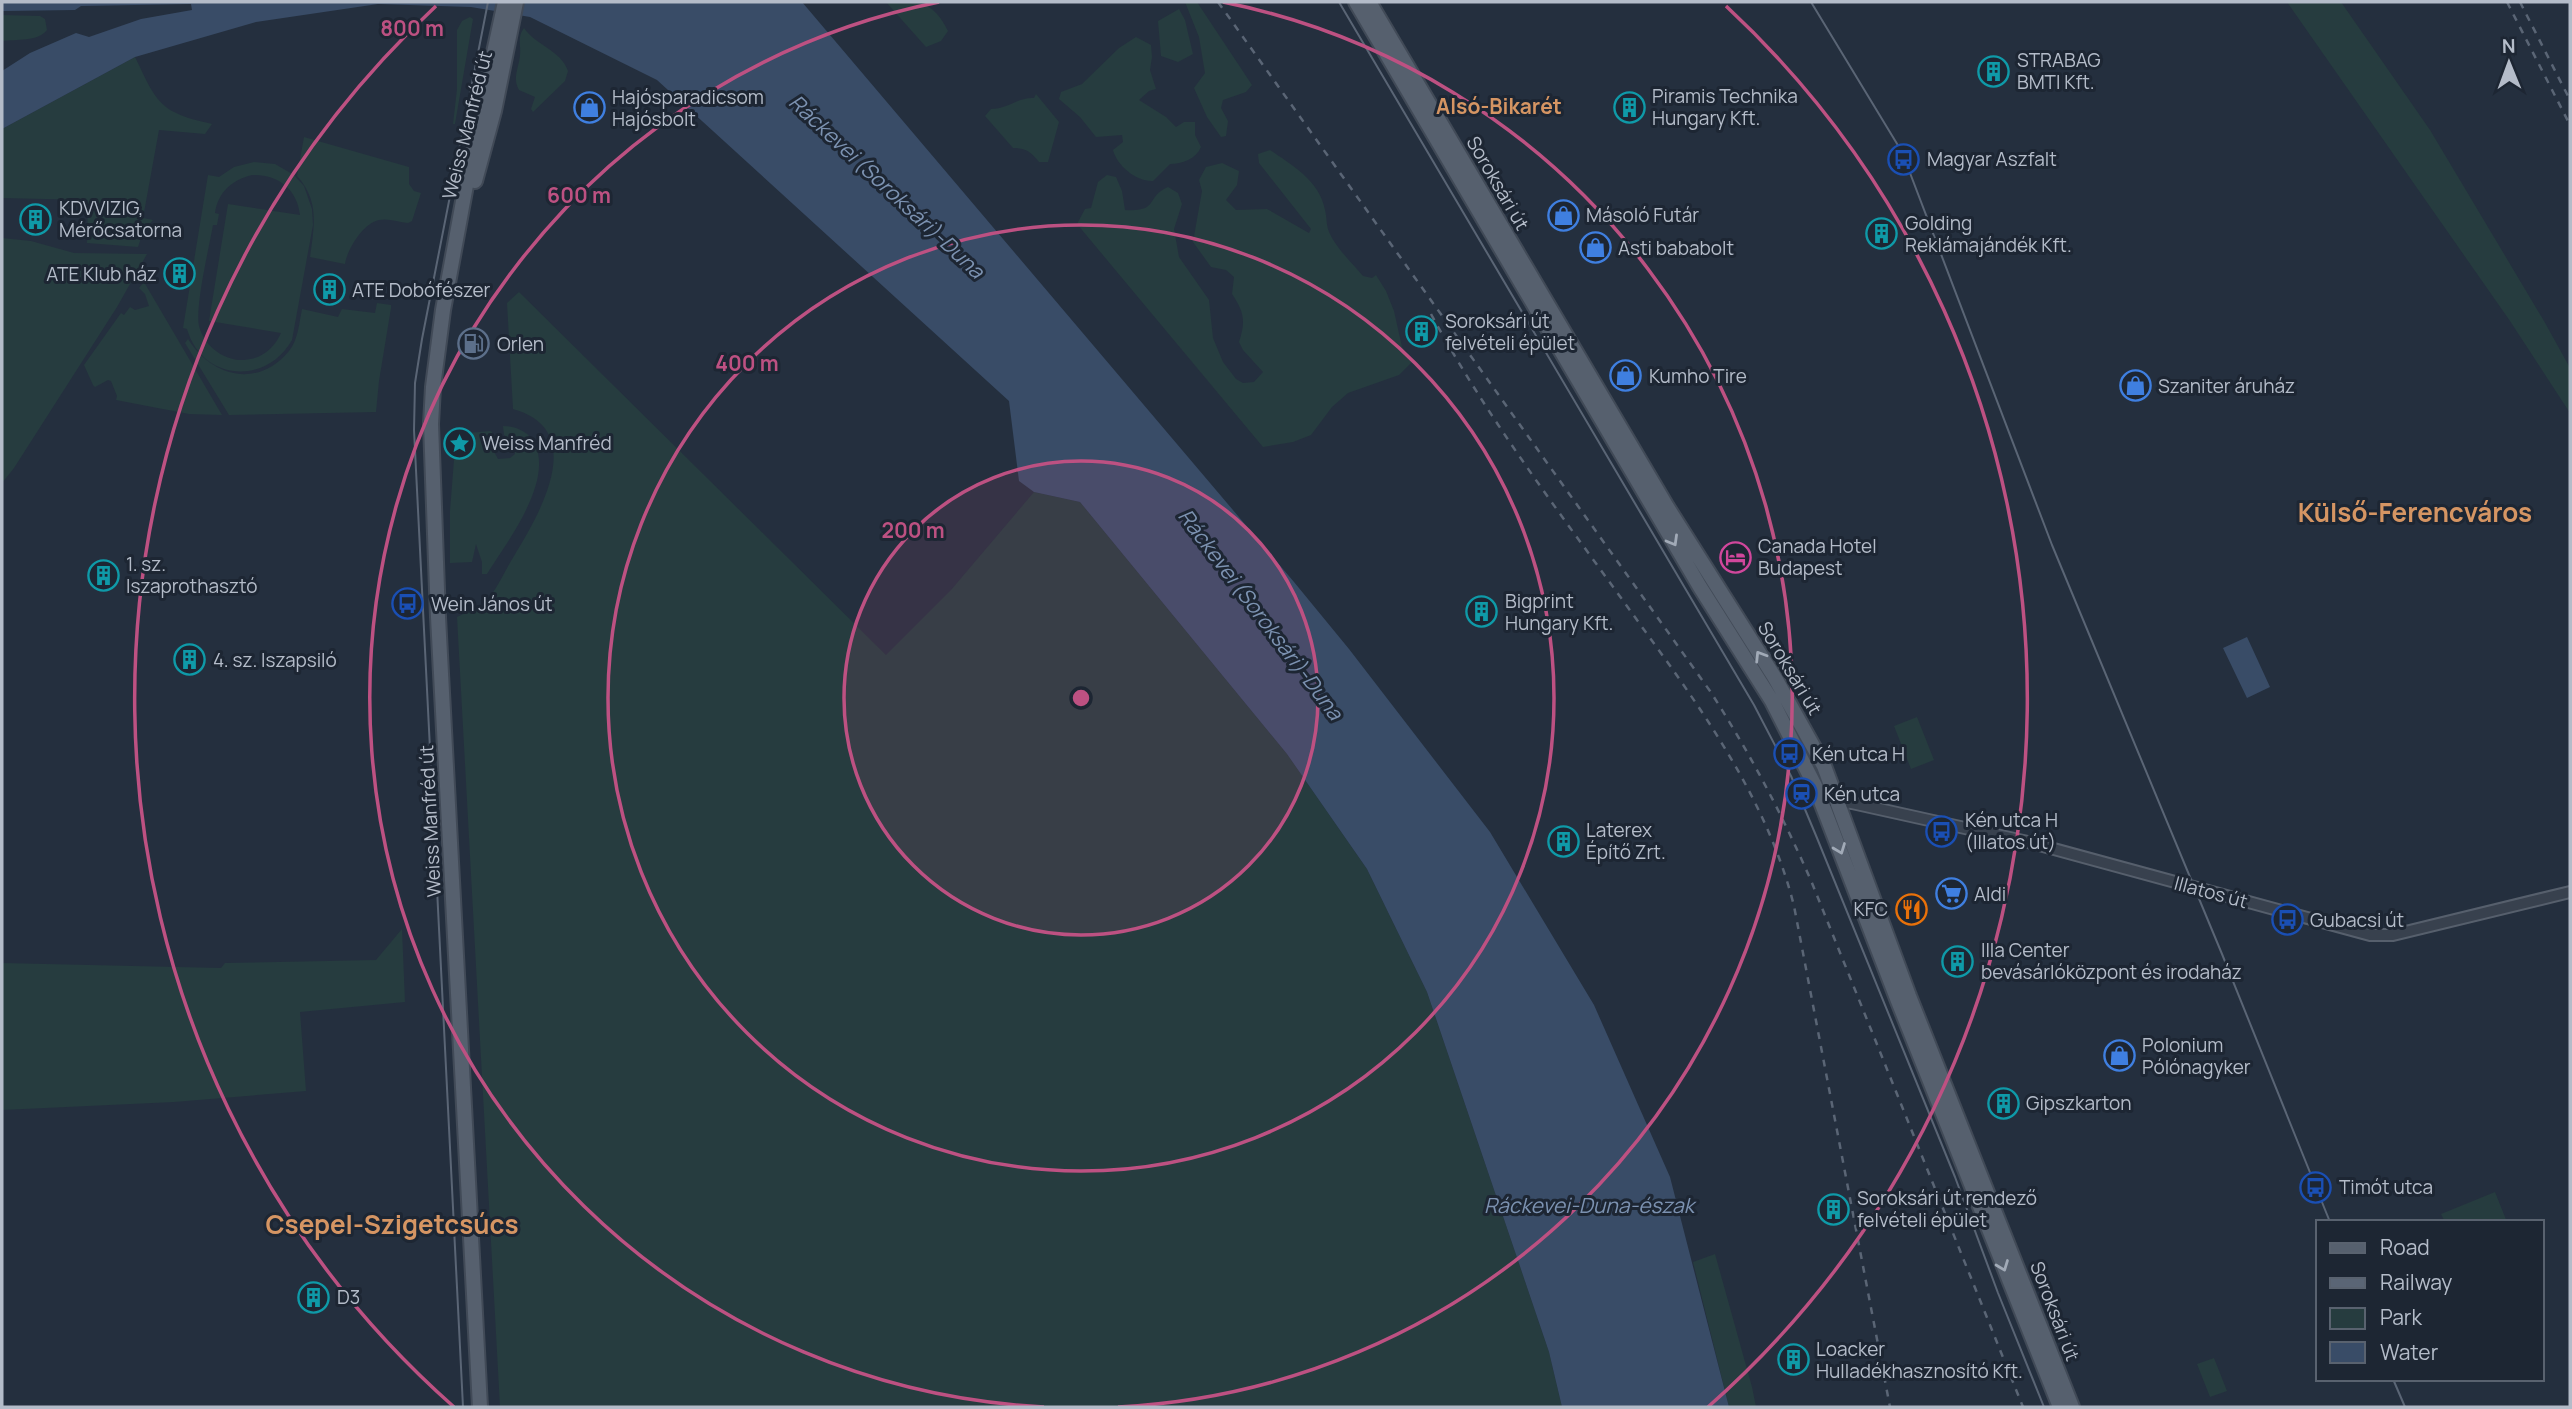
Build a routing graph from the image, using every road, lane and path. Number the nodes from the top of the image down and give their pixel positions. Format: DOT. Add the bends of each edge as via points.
graph roads {
  1 [pos="505,2"];
  2 [pos="516,2"];
  3 [pos="1356,2"];
  4 [pos="1369,2"];
  5 [pos="506,24"];
  6 [pos="1815,786"];
  7 [pos="1844,805"];
  8 [pos="1830,822"];
  9 [pos="2570,892"];
  10 [pos="480,1407"];
  11 [pos="2060,1407"];
  12 [pos="2072,1407"];
  1 -- 5 [label="main road"];
  2 -- 5 [label="main road"];
  3 -- 6 [label="main road, Soroksári út, one-way" via="1772,701"];
  7 -- 4 [label="main road, Soroksári út, one-way" via="1775,678 1667,507"];
  5 -- 10 [label="main road, Weiss Manfréd út" via="485,149 458,234 443,310 432,408"];
  6 -- 7 [label="street, Illatos út" via="1824,798"];
  6 -- 8 [label="main road, Soroksári út"];
  7 -- 8 [label="street"];
  7 -- 9 [label="street, Illatos út" via="2042,845 2370,935 2393,935"];
  7 -- 12 [label="main road, Soroksári út" via="1909,996"];
  8 -- 11 [label="main road, Soroksári út, one-way"];
}
